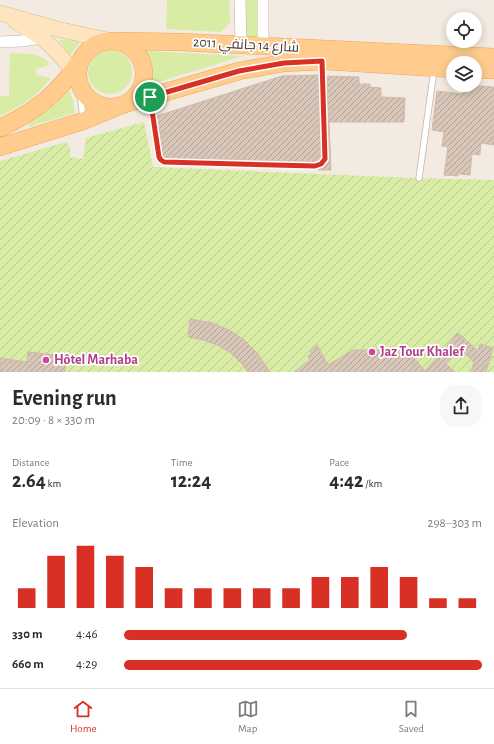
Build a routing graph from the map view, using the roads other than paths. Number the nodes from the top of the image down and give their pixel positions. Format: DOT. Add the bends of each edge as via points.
graph roads {
  1 [pos="240,0"];
  2 [pos="263,0"];
  3 [pos="1,13"];
  4 [pos="57,28"];
  5 [pos="42,38"];
  6 [pos="115,41"];
  7 [pos="0,42"];
  8 [pos="241,45"];
  9 [pos="263,47"];
  10 [pos="494,57"];
  11 [pos="322,61"];
  12 [pos="435,68"];
  13 [pos="446,69"];
  14 [pos="482,70"];
  15 [pos="494,70"];
  16 [pos="78,71"];
  17 [pos="150,97"];
  18 [pos="125,104"];
  19 [pos="83,121"];
  20 [pos="0,128"];
  21 [pos="0,147"];
  22 [pos="419,178"];
  1 -- 8 [label="street"];
  2 -- 9 [label="street"];
  3 -- 4 [label="main road"];
  3 -- 5 [label="main road"];
  4 -- 5 [label="street"];
  4 -- 6 [label="main road"];
  5 -- 7 [label="street"];
  5 -- 16 [label="main road"];
  6 -- 8 [label="main road, شارع 14 جانفي 2011"];
  6 -- 16 [label="main road" via="103,42 88,50"];
  6 -- 18 [label="main road" via="129,46 138,53 145,74 143,86 137,96"];
  8 -- 9 [label="main road, شارع 14 جانفي 2011"];
  9 -- 10 [label="main road, شارع 14 جانفي 2011"];
  11 -- 12 [label="main road, شارع 14 جانفي 2011"];
  11 -- 17 [label="main road, شارع 14 جانفي 2011" via="284,63 239,71"];
  11 -- 17 [label="lane" via="325,159 315,166 164,162 159,157"];
  12 -- 13 [label="main road, شارع 14 جانفي 2011"];
  12 -- 22 [label="lane"];
  14 -- 15 [label="main road"];
  16 -- 18 [label="main road" via="83,92 91,100 111,107"];
  16 -- 19 [label="lane"];
  16 -- 20 [label="main road" via="23,117"];
  17 -- 18 [label="main road, شارع 14 جانفي 2011"];
  18 -- 19 [label="main road, شارع 14 جانفي 2011"];
  19 -- 21 [label="main road, شارع 14 جانفي 2011"];
}
